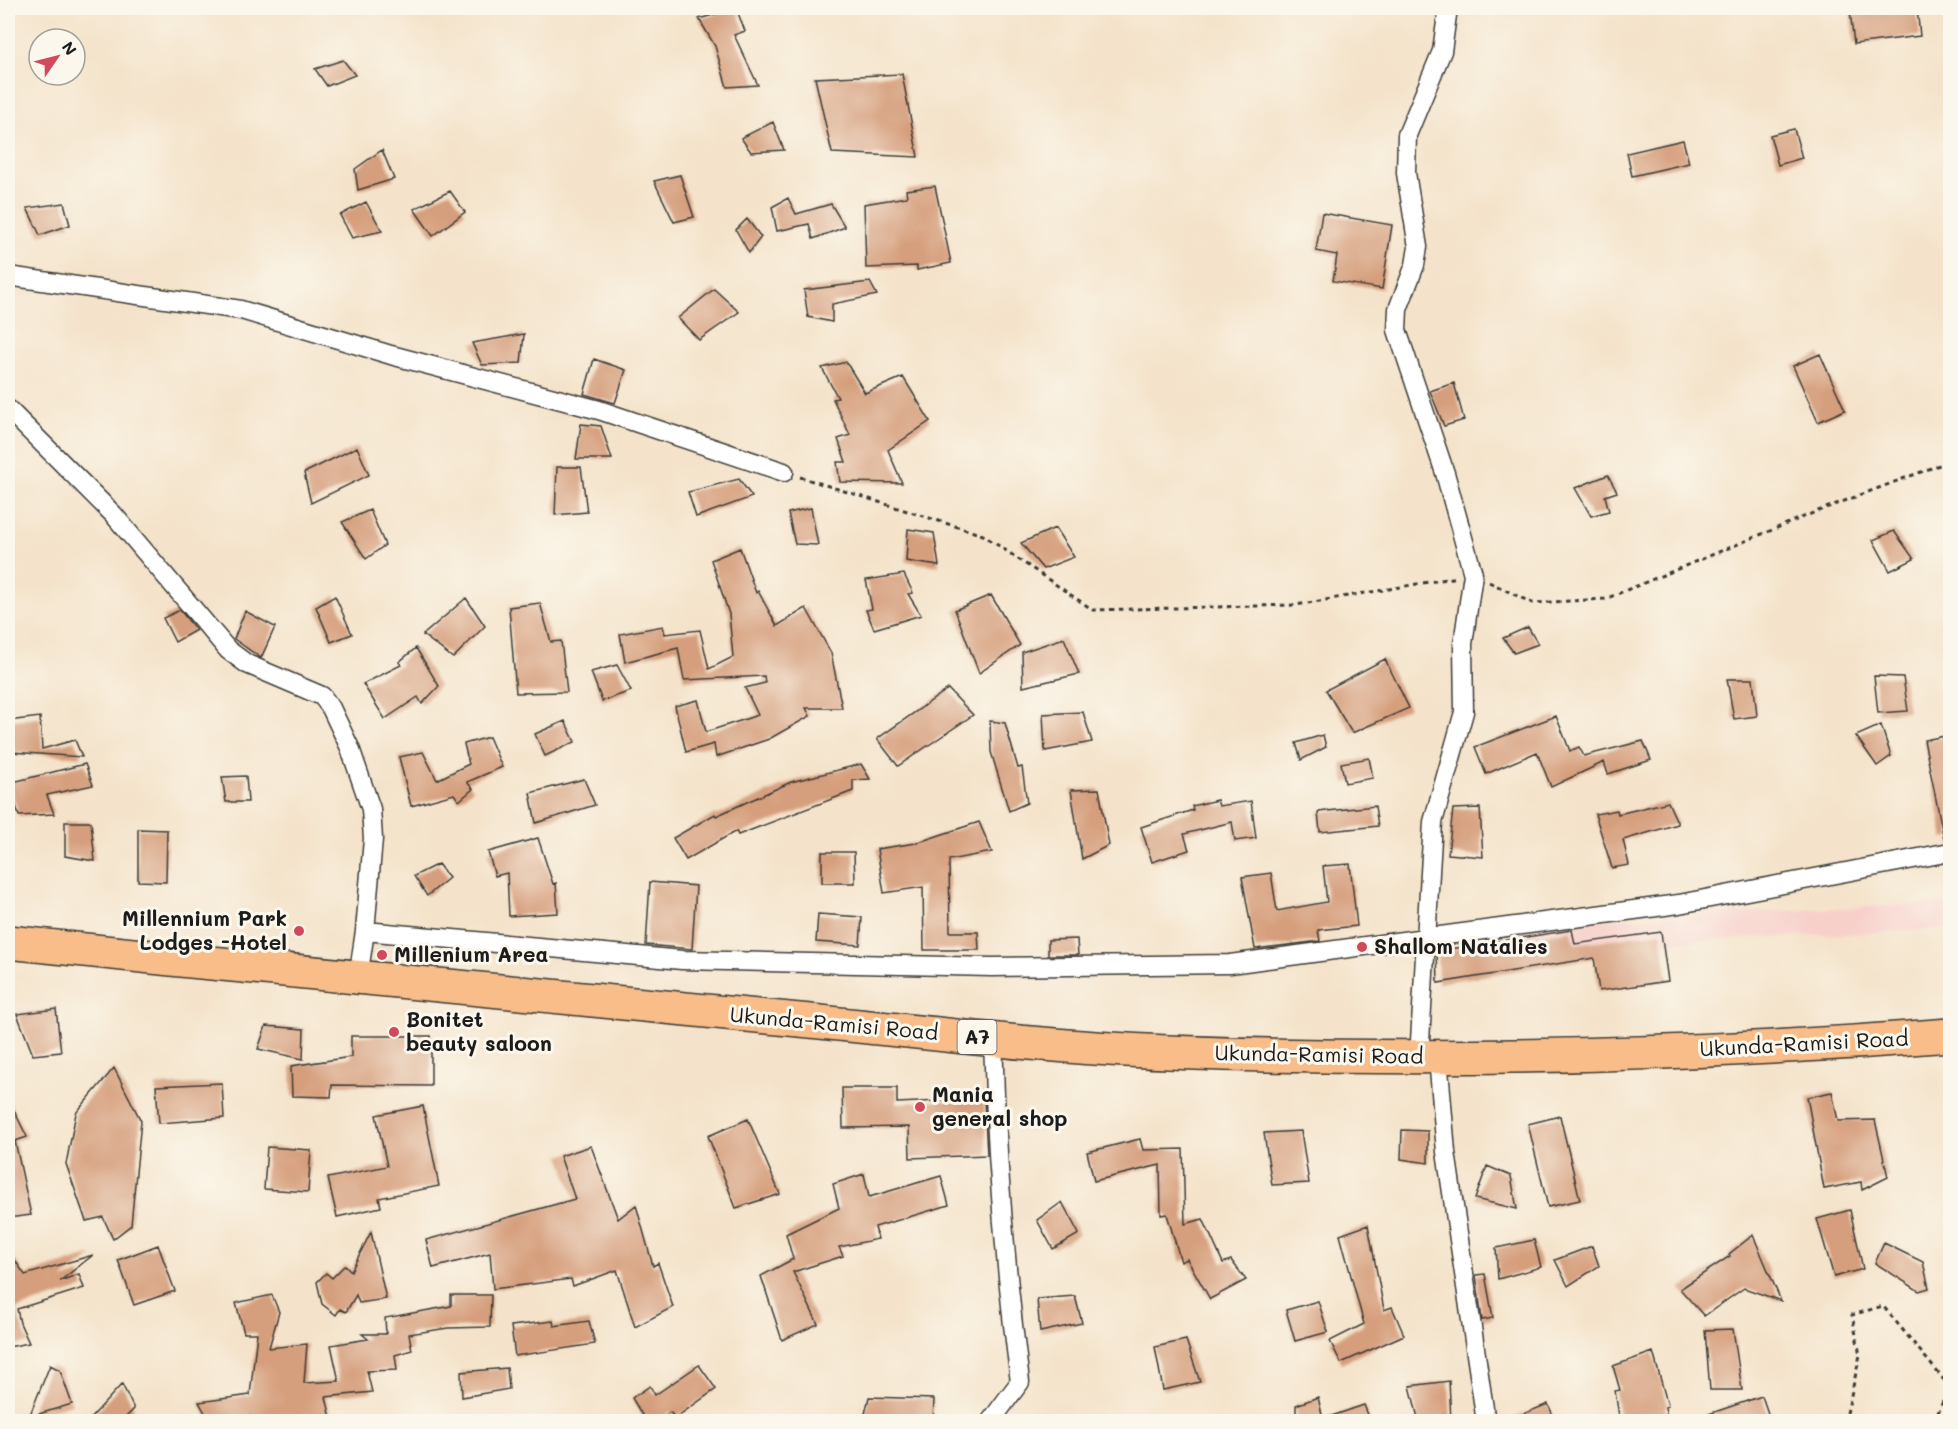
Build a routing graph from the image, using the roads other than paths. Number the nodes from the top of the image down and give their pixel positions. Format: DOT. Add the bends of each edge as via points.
graph roads {
  1 [pos="1448,8"];
  2 [pos="8,276"];
  3 [pos="8,409"];
  4 [pos="784,472"];
  5 [pos="1950,852"];
  6 [pos="364,931"];
  7 [pos="1425,938"];
  8 [pos="8,942"];
  9 [pos="358,978"];
  10 [pos="1950,1035"];
  11 [pos="993,1039"];
  12 [pos="1429,1057"];
  13 [pos="990,1422"];
  14 [pos="1486,1422"];
  1 -- 7 [label="street" via="1442,51 1407,135 1406,173 1418,247 1398,309 1397,330 1445,473 1473,574 1463,644 1464,712 1433,822"];
  2 -- 4 [label="street" via="241,310 599,410"];
  3 -- 6 [label="street" via="113,514 228,650 247,664 322,696 331,708 371,809 373,839"];
  5 -- 7 [label="street" via="1679,904"];
  6 -- 7 [label="street" via="682,960 992,967 1230,964"];
  6 -- 9 [label="street"];
  7 -- 12 [label="street"];
  8 -- 9 [label="highway, Ukunda-Ramisi Road / A7"];
  9 -- 11 [label="highway, Ukunda-Ramisi Road / A7"];
  10 -- 12 [label="highway, Ukunda-Ramisi Road / A7" via="1769,1048"];
  11 -- 12 [label="highway, Ukunda-Ramisi Road / A7" via="1163,1052"];
  11 -- 13 [label="street" via="996,1129 1020,1382"];
  12 -- 14 [label="street"];
}
